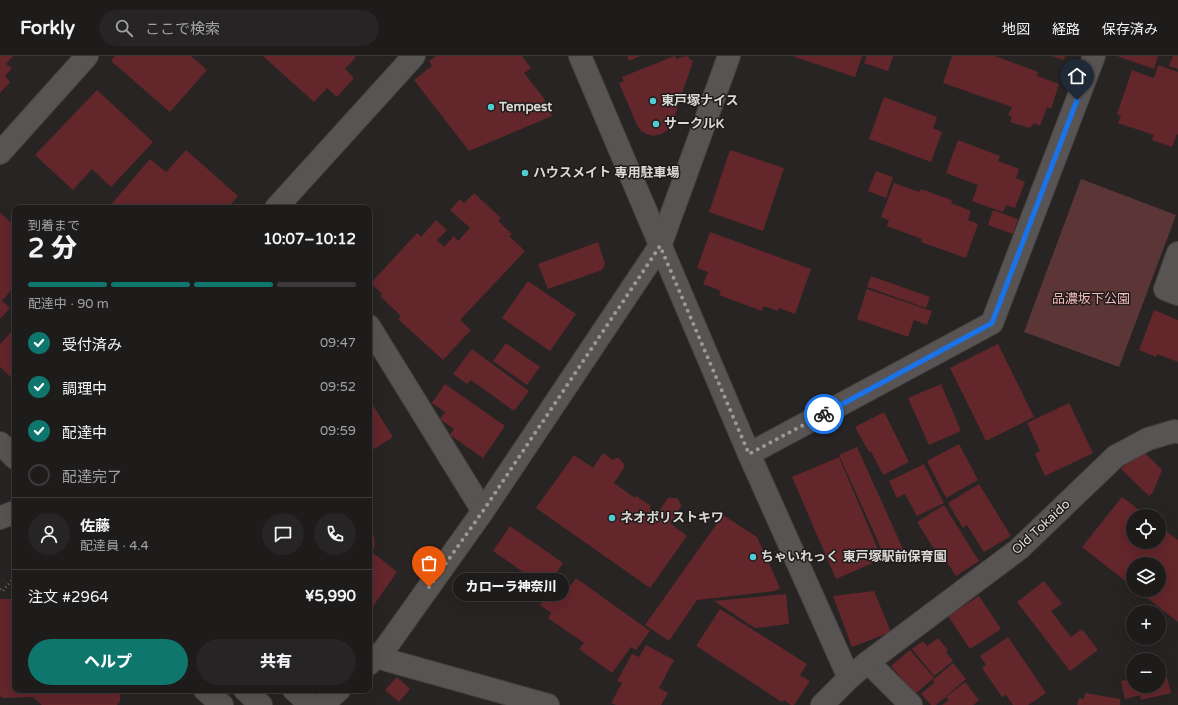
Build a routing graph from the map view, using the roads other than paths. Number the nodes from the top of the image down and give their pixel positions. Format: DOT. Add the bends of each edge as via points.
graph roads {
  1 [pos="87,56"];
  2 [pos="414,56"];
  3 [pos="580,56"];
  4 [pos="729,56"];
  5 [pos="1094,56"];
  6 [pos="0,153"];
  7 [pos="287,204"];
  8 [pos="660,246"];
  9 [pos="1178,253"];
  10 [pos="1178,294"];
  11 [pos="372,331"];
  12 [pos="1178,432"];
  13 [pos="749,454"];
  14 [pos="483,511"];
  15 [pos="373,661"];
  16 [pos="868,662"];
  17 [pos="849,678"];
  18 [pos="208,693"];
  19 [pos="248,693"];
  20 [pos="297,693"];
  21 [pos="335,693"];
  22 [pos="222,705"];
  23 [pos="261,705"];
  24 [pos="311,705"];
  25 [pos="322,705"];
  26 [pos="548,705"];
  27 [pos="822,705"];
  28 [pos="911,705"];
  1 -- 6 [label="street"];
  2 -- 7 [label="street"];
  3 -- 8 [label="street"];
  4 -- 8 [label="street"];
  5 -- 13 [label="street" via="992,323"];
  8 -- 13 [label="street"];
  8 -- 14 [label="street"];
  9 -- 10 [label="street" via="1165,289"];
  11 -- 14 [label="street"];
  12 -- 16 [label="street, Old Tokaido" via="1148,439 1116,456 1019,549"];
  13 -- 17 [label="street"];
  14 -- 15 [label="street" via="384,650"];
  15 -- 26 [label="street"];
  16 -- 17 [label="street, Old Tokaido"];
  16 -- 28 [label="street"];
  17 -- 27 [label="street, Old Tokaido"];
  18 -- 22 [label="street"];
  19 -- 23 [label="street"];
  20 -- 24 [label="street"];
  21 -- 25 [label="street"];
}
